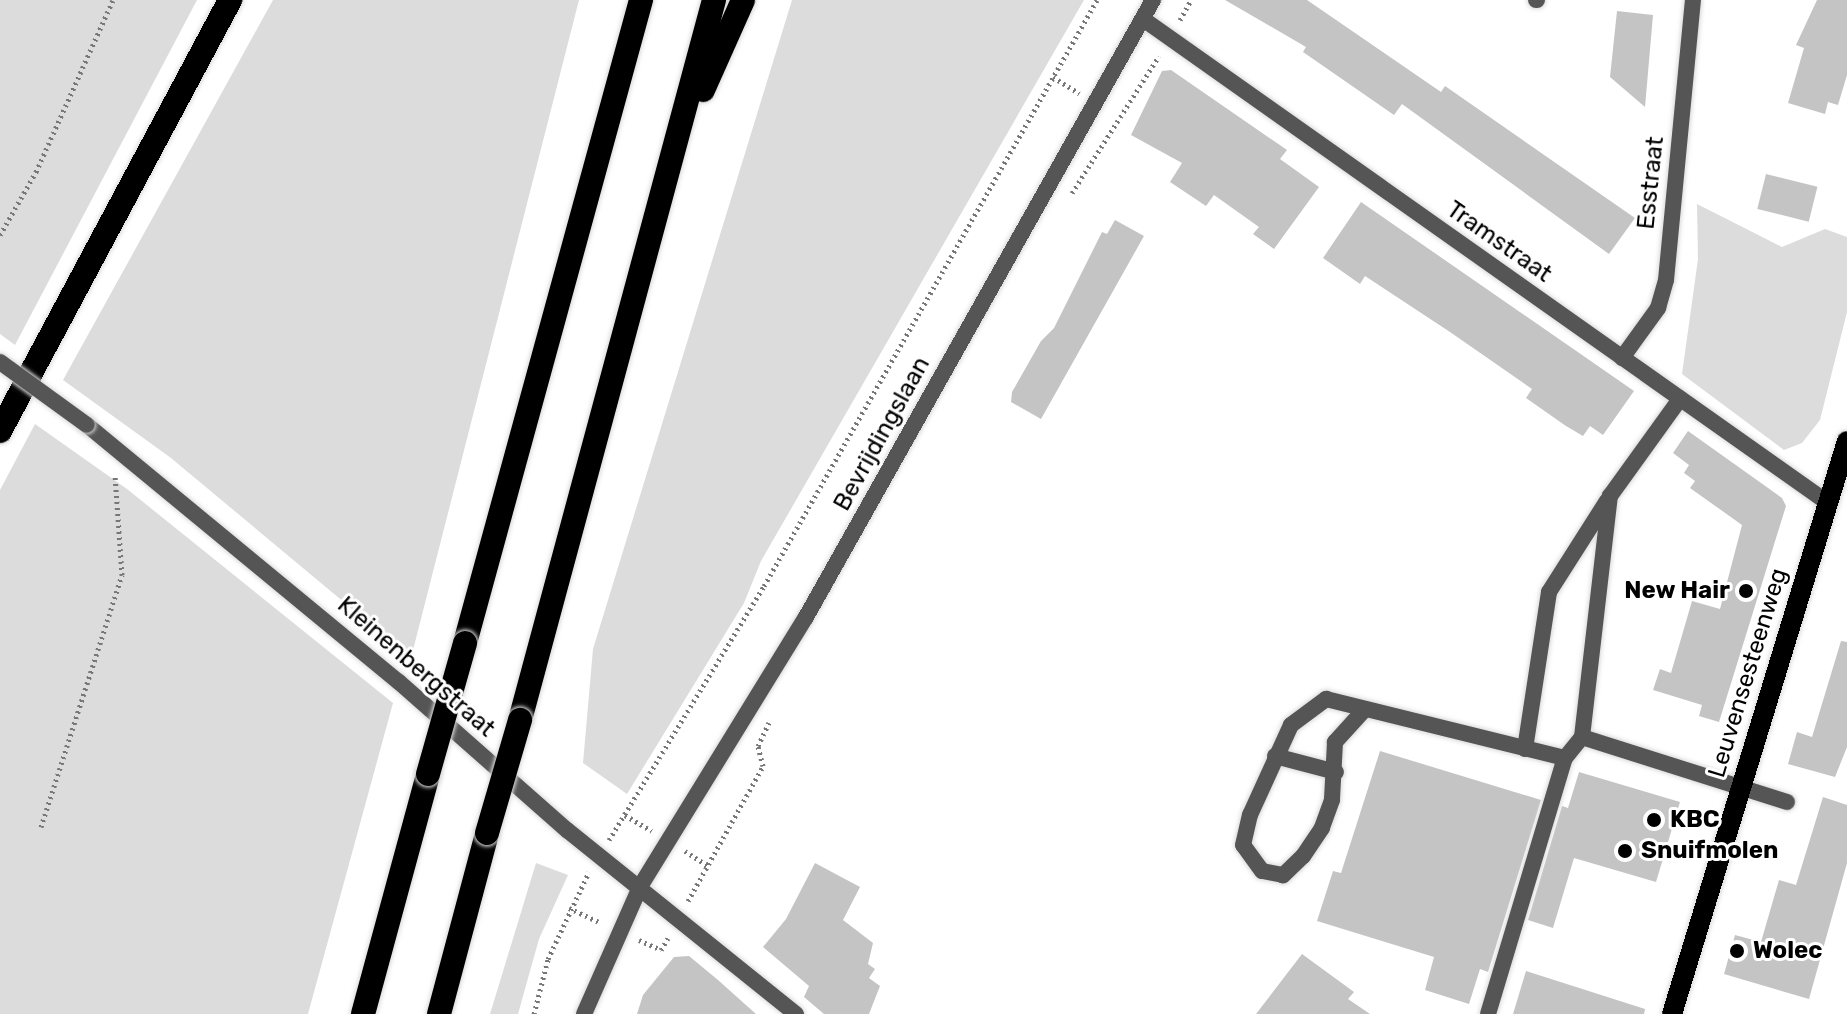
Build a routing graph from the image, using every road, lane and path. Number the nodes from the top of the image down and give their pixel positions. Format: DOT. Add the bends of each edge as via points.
graph roads {
  1 [pos="113,0"];
  2 [pos="230,0"];
  3 [pos="641,0"];
  4 [pos="714,0"];
  5 [pos="743,0"];
  6 [pos="1097,0"];
  7 [pos="1153,0"];
  8 [pos="1693,0"];
  9 [pos="1143,19"];
  10 [pos="672,158"];
  11 [pos="0,235"];
  12 [pos="1622,358"];
  13 [pos="0,362"];
  14 [pos="1680,399"];
  15 [pos="0,430"];
  16 [pos="1847,441"];
  17 [pos="116,470"];
  18 [pos="1610,496"];
  19 [pos="1828,503"];
  20 [pos="1365,709"];
  21 [pos="1582,737"];
  22 [pos="1525,749"];
  23 [pos="1275,756"];
  24 [pos="1565,758"];
  25 [pos="1336,772"];
  26 [pos="1741,784"];
  27 [pos="1787,802"];
  28 [pos="41,827"];
  29 [pos="600,855"];
  30 [pos="641,885"];
  31 [pos="363,1014"];
  32 [pos="439,1014"];
  33 [pos="534,1014"];
  34 [pos="584,1014"];
  35 [pos="796,1014"];
  36 [pos="1488,1014"];
  37 [pos="1672,1014"];
  1 -- 11 [label="path" via="36,172"];
  2 -- 15 [label="highway"];
  3 -- 31 [label="highway, bridge"];
  4 -- 10 [label="highway"];
  5 -- 10 [label="highway"];
  6 -- 29 [label="path" via="764,586"];
  7 -- 9 [label="street, Bevrijdingslaan"];
  8 -- 12 [label="street, Esstraat" via="1666,280 1658,308"];
  9 -- 12 [label="street, Tramstraat"];
  9 -- 30 [label="street, Bevrijdingslaan" via="806,617"];
  10 -- 32 [label="highway, bridge"];
  12 -- 14 [label="street, Tramstraat"];
  13 -- 29 [label="street, Kleinenbergstraat, bridge" via="87,425"];
  14 -- 18 [label="street"];
  14 -- 19 [label="street, Tramstraat"];
  16 -- 19 [label="main road, Leuvensesteenweg"];
  17 -- 28 [label="path" via="122,575"];
  18 -- 21 [label="street"];
  18 -- 22 [label="street" via="1549,592"];
  19 -- 26 [label="main road, Leuvensesteenweg"];
  20 -- 22 [label="street"];
  20 -- 23 [label="street" via="1326,699 1291,725"];
  20 -- 25 [label="street" via="1335,742"];
  21 -- 24 [label="street"];
  21 -- 26 [label="street"];
  22 -- 24 [label="street"];
  23 -- 25 [label="street"];
  23 -- 25 [label="street" via="1243,845 1252,861 1272,875 1283,875 1322,828"];
  24 -- 36 [label="street"];
  26 -- 27 [label="street"];
  26 -- 37 [label="main road, Leuvensesteenweg"];
  29 -- 30 [label="street, Kleinenbergstraat"];
  29 -- 33 [label="path" via="568,910"];
  30 -- 34 [label="street, Bevrijdingslaan"];
  30 -- 35 [label="street, Kleinenbergstraat"];
}
